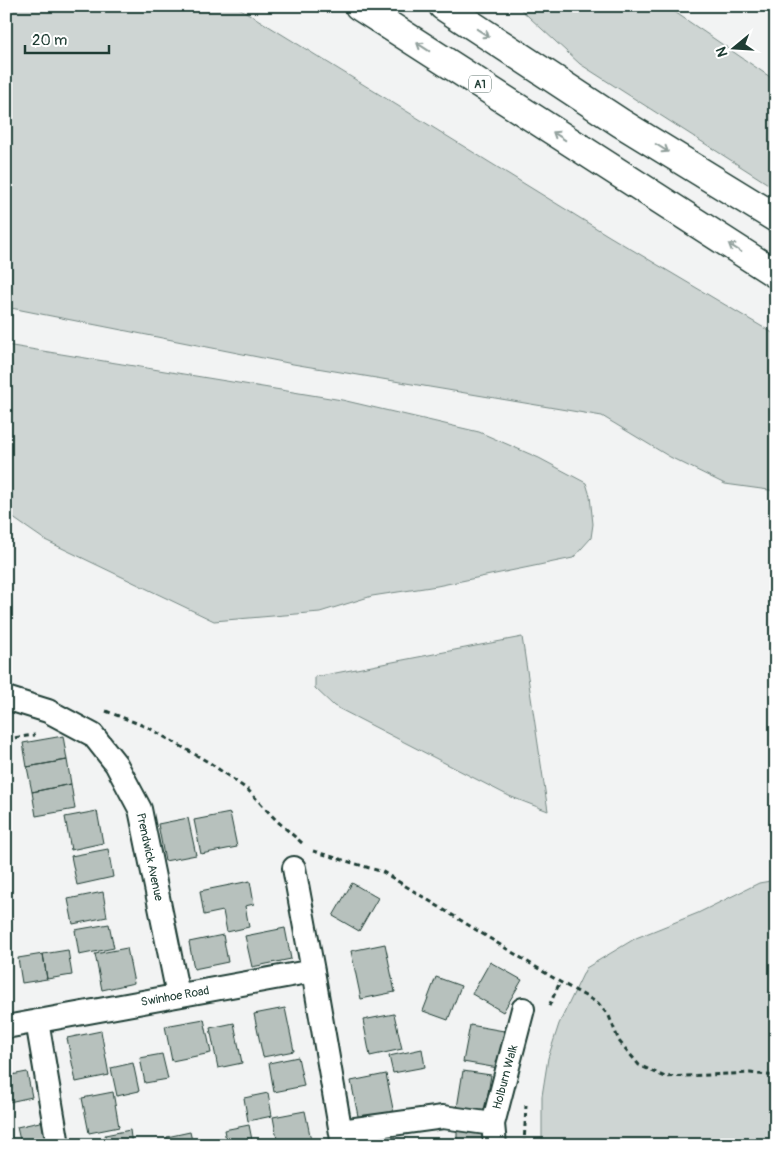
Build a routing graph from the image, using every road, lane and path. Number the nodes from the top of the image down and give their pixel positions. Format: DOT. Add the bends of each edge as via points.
graph roads {
  1 [pos="360,6"];
  2 [pos="443,6"];
  3 [pos="776,218"];
  4 [pos="776,274"];
  5 [pos="6,698"];
  6 [pos="103,710"];
  7 [pos="294,868"];
  8 [pos="313,971"];
  9 [pos="178,995"];
  10 [pos="523,1009"];
  11 [pos="37,1021"];
  12 [pos="6,1027"];
  13 [pos="776,1076"];
  14 [pos="494,1134"];
  15 [pos="342,1138"];
  16 [pos="58,1145"];
  4 -- 1 [label="highway, A1, one-way"];
  2 -- 3 [label="highway, one-way" via="621,123"];
  5 -- 9 [label="street, Prendwick Avenue" via="48,711 93,735 116,764 140,809"];
  6 -- 13 [label="path" via="149,728 210,763 248,790 312,851 383,872 598,1003 609,1016 619,1041 639,1065 665,1077 750,1073"];
  7 -- 8 [label="street"];
  8 -- 9 [label="street, Swinhoe Road"];
  8 -- 15 [label="street"];
  9 -- 11 [label="street, Swinhoe Road"];
  10 -- 14 [label="street, Holburn Walk"];
  11 -- 12 [label="street, Swinhoe Road"];
  11 -- 16 [label="street"];
  14 -- 15 [label="street" via="443,1117"];
}
